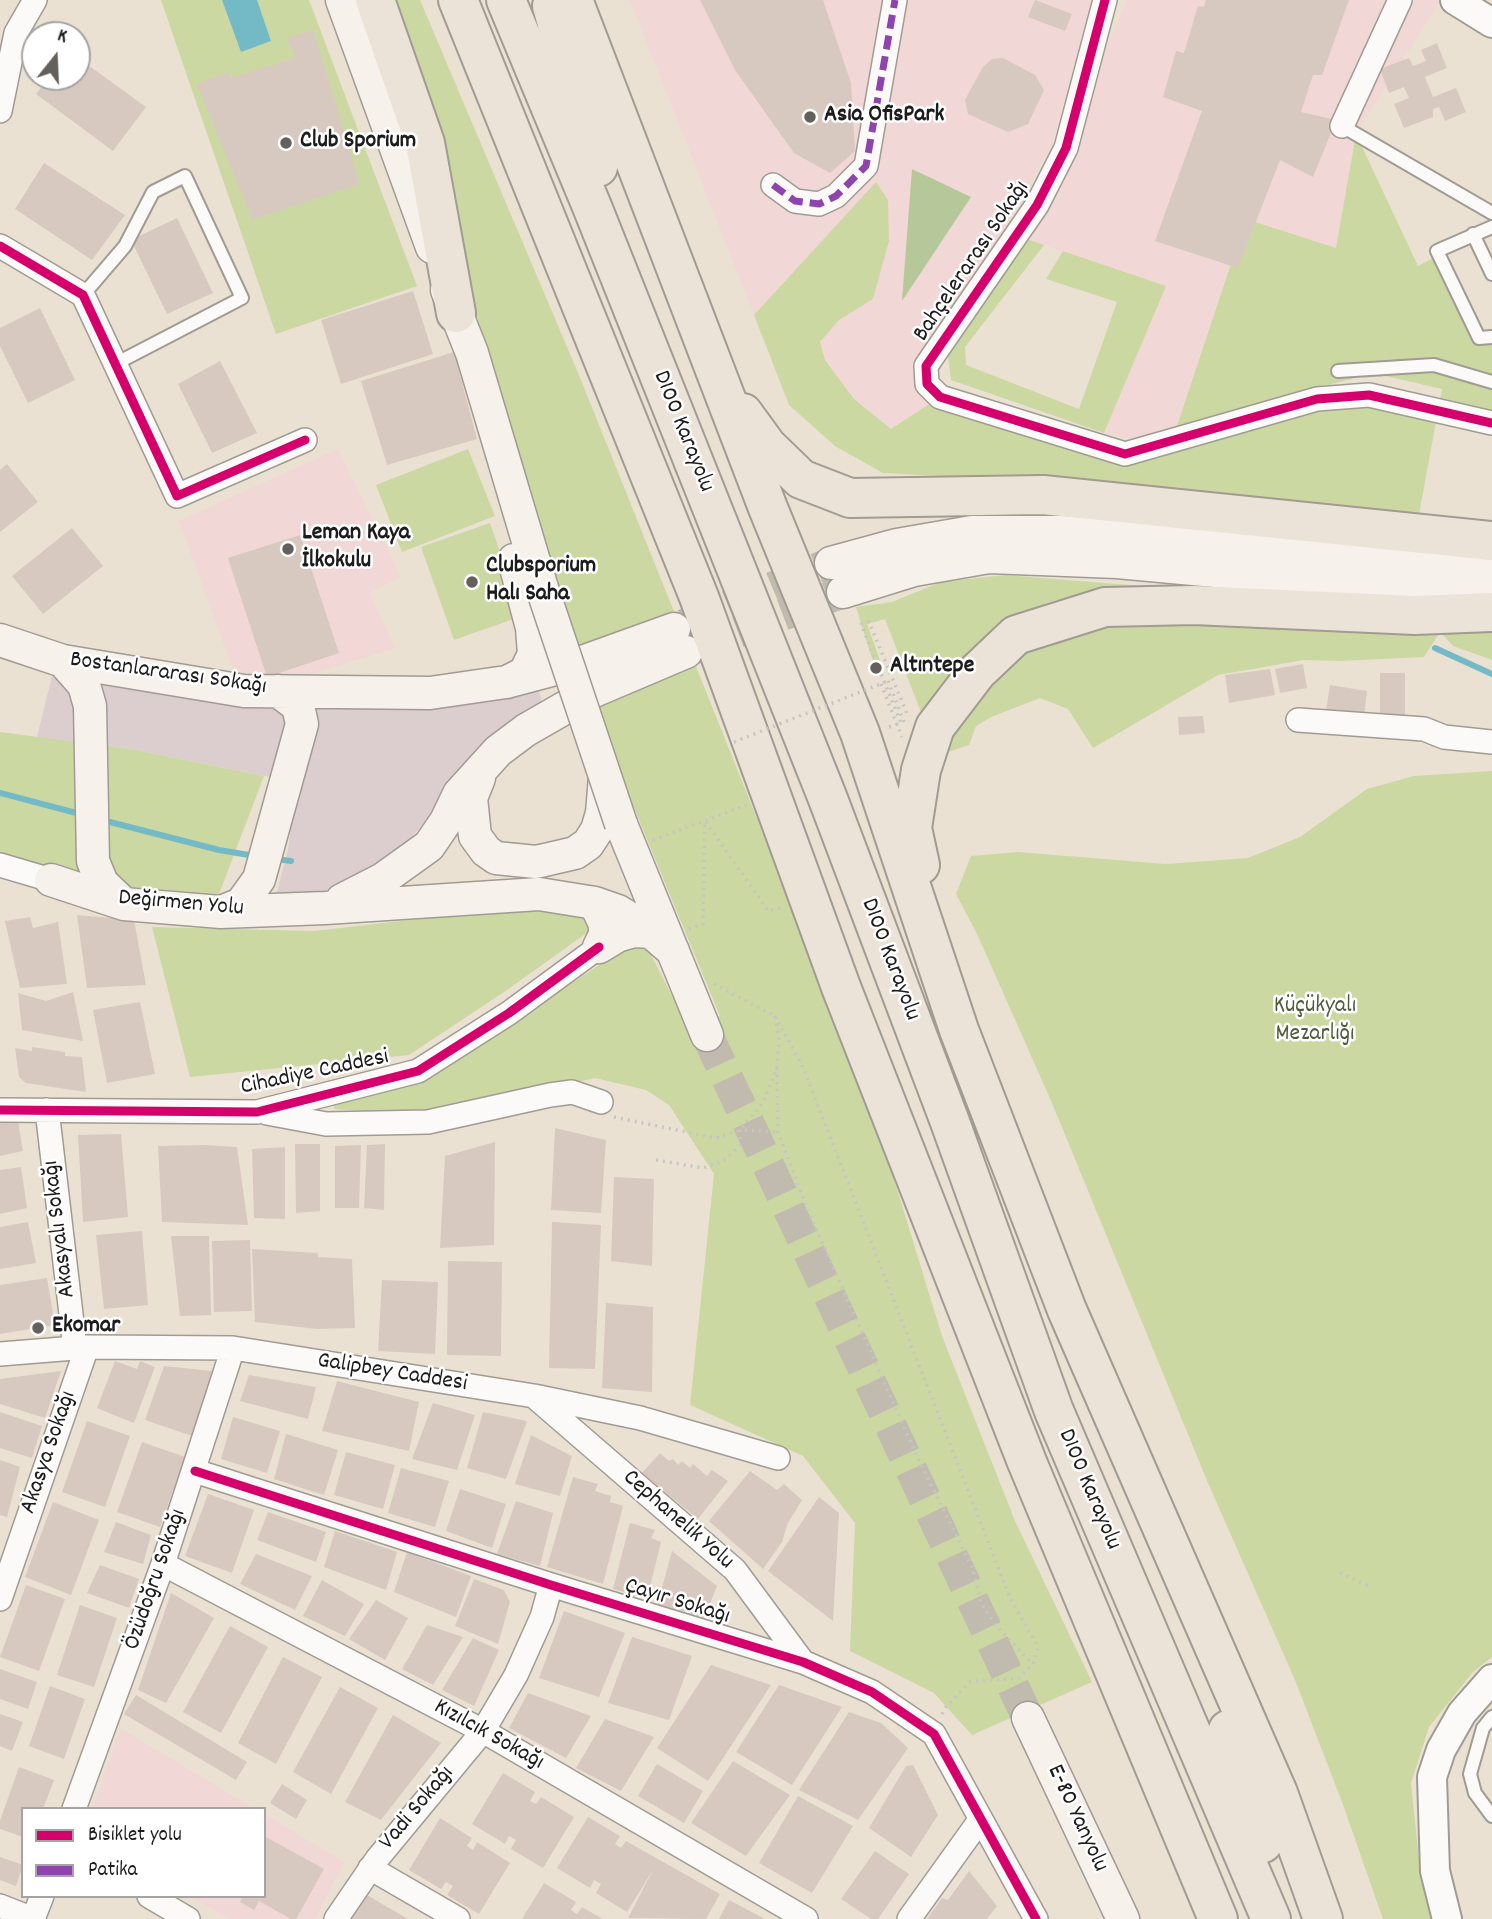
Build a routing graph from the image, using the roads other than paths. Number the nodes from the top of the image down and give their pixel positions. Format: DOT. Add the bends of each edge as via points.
graph roads {
  1 [pos="35,0"];
  2 [pos="342,0"];
  3 [pos="375,0"];
  4 [pos="458,0"];
  5 [pos="506,0"];
  6 [pos="568,0"];
  7 [pos="895,0"];
  8 [pos="1105,0"];
  9 [pos="1400,0"];
  10 [pos="1455,0"];
  11 [pos="1492,23"];
  12 [pos="0,111"];
  13 [pos="1342,126"];
  14 [pos="774,185"];
  15 [pos="1492,213"];
  16 [pos="1492,227"];
  17 [pos="1474,234"];
  18 [pos="0,246"];
  19 [pos="1492,274"];
  20 [pos="83,295"];
  21 [pos="456,313"];
  22 [pos="1492,337"];
  23 [pos="650,351"];
  24 [pos="115,364"];
  25 [pos="1338,371"];
  26 [pos="715,374"];
  27 [pos="1492,382"];
  28 [pos="490,411"];
  29 [pos="1492,423"];
  30 [pos="305,440"];
  31 [pos="1492,541"];
  32 [pos="1492,560"];
  33 [pos="831,563"];
  34 [pos="1492,586"];
  35 [pos="843,592"];
  36 [pos="1492,612"];
  37 [pos="0,640"];
  38 [pos="63,661"];
  39 [pos="135,673"];
  40 [pos="506,682"];
  41 [pos="278,691"];
  42 [pos="90,706"];
  43 [pos="1298,720"];
  44 [pos="1492,741"];
  45 [pos="498,751"];
  46 [pos="609,827"];
  47 [pos="93,852"];
  48 [pos="0,865"];
  49 [pos="51,880"];
  50 [pos="595,903"];
  51 [pos="124,904"];
  52 [pos="325,908"];
  53 [pos="220,912"];
  54 [pos="664,940"];
  55 [pos="599,947"];
  56 [pos="959,1030"];
  57 [pos="707,1035"];
  58 [pos="0,1110"];
  59 [pos="47,1110"];
  60 [pos="608,1110"];
  61 [pos="257,1112"];
  62 [pos="81,1348"];
  63 [pos="233,1348"];
  64 [pos="0,1354"];
  65 [pos="534,1396"];
  66 [pos="778,1458"];
  67 [pos="195,1471"];
  68 [pos="1144,1487"];
  69 [pos="9,1542"];
  70 [pos="163,1564"];
  71 [pos="551,1585"];
  72 [pos="0,1599"];
  73 [pos="803,1662"];
  74 [pos="1492,1679"];
  75 [pos="1492,1717"];
  76 [pos="1028,1718"];
  77 [pos="483,1731"];
  78 [pos="75,1807"];
  79 [pos="1492,1815"];
  80 [pos="980,1820"];
  81 [pos="370,1868"];
  82 [pos="41,1898"];
  83 [pos="152,1898"];
  84 [pos="0,1906"];
  85 [pos="33,1919"];
  86 [pos="188,1919"];
  87 [pos="336,1919"];
  88 [pos="458,1919"];
  89 [pos="806,1919"];
  90 [pos="909,1919"];
  91 [pos="1036,1919"];
  92 [pos="1123,1919"];
  93 [pos="1218,1919"];
  94 [pos="1271,1919"];
  95 [pos="1286,1919"];
  96 [pos="1323,1919"];
  97 [pos="1447,1919"];
  1 -- 12 [label="street" via="16,33"];
  2 -- 21 [label="main road"];
  3 -- 21 [label="highway" via="425,143"];
  4 -- 93 [label="highway, D100 Karayolu" via="699,597 841,987 1002,1400"];
  5 -- 23 [label="highway, D100 Karayolu"];
  6 -- 23 [label="highway"];
  6 -- 26 [label="highway" via="652,201"];
  7 -- 14 [label="street" via="866,166 836,196 819,204 795,201"];
  8 -- 29 [label="street, Bahçelerarası Sokağı" via="1066,148 1037,205 926,366 927,384 940,397 1125,454 1317,399 1369,395"];
  9 -- 13 [label="street"];
  10 -- 11 [label="street"];
  13 -- 15 [label="lane"];
  16 -- 17 [label="lane"];
  17 -- 19 [label="lane"];
  17 -- 22 [label="lane" via="1437,251 1479,338"];
  18 -- 20 [label="street"];
  20 -- 24 [label="street"];
  20 -- 24 [label="lane" via="125,246 153,192 185,176 242,298"];
  21 -- 28 [label="main road"];
  23 -- 94 [label="highway, D100 Karayolu" via="828,799 1054,1411"];
  24 -- 30 [label="street" via="177,496"];
  25 -- 27 [label="lane" via="1434,365"];
  26 -- 31 [label="highway" via="767,446 801,479 850,498 1043,495"];
  26 -- 56 [label="highway" via="860,733"];
  28 -- 40 [label="main road" via="499,505 532,628 534,654 525,673"];
  28 -- 46 [label="main road, bridge" via="605,777"];
  32 -- 33 [label="main road" via="1320,555 1062,532 1011,532 960,534"];
  34 -- 35 [label="main road" via="989,557 914,570"];
  36 -- 56 [label="highway" via="1415,615 1194,605 1105,607 1016,635 977,672 935,727 912,828"];
  37 -- 38 [label="main road, Bostanlararası Sokağı"];
  38 -- 39 [label="main road, Bostanlararası Sokağı"];
  38 -- 42 [label="main road" via="84,685"];
  39 -- 41 [label="main road, Bostanlararası Sokağı" via="244,691"];
  39 -- 42 [label="main road" via="104,686"];
  40 -- 41 [label="main road, Bostanlararası Sokağı" via="430,693"];
  40 -- 45 [label="main road, Bostanlararası Sokağı" via="680,640"];
  41 -- 53 [label="main road" via="298,706 302,724 259,879 240,904"];
  42 -- 47 [label="main road"];
  43 -- 44 [label="street" via="1424,729 1444,737"];
  45 -- 46 [label="main road" via="471,798 475,836 496,858 536,862 575,853"];
  45 -- 52 [label="main road" via="459,794 429,846 383,879"];
  46 -- 54 [label="main road"];
  47 -- 49 [label="main road" via="77,876"];
  47 -- 51 [label="main road" via="102,883"];
  48 -- 49 [label="street, Değirmen Yolu"];
  49 -- 51 [label="main road, Değirmen Yolu"];
  50 -- 52 [label="main road, Değirmen Yolu" via="539,894"];
  50 -- 54 [label="main road, Değirmen Yolu" via="618,911"];
  50 -- 55 [label="main road" via="605,924"];
  51 -- 53 [label="main road, Değirmen Yolu"];
  52 -- 53 [label="main road, Değirmen Yolu"];
  54 -- 55 [label="main road" via="634,931"];
  54 -- 57 [label="main road"];
  55 -- 61 [label="street, Cihadiye Caddesi" via="509,1013 418,1071"];
  56 -- 68 [label="highway" via="1067,1310"];
  58 -- 59 [label="street, Cihadiye Caddesi"];
  59 -- 61 [label="street, Cihadiye Caddesi"];
  59 -- 62 [label="street, Akasyalı Sokağı"];
  60 -- 61 [label="street, Cihadiye Caddesi" via="572,1093 428,1122 326,1124"];
  62 -- 63 [label="street, Galipbey Caddesi"];
  62 -- 64 [label="street, Galipbey Caddesi"];
  62 -- 69 [label="street, Akasya Sokağı"];
  63 -- 65 [label="street, Galipbey Caddesi"];
  63 -- 67 [label="street, Özüdoğru Sokağı"];
  65 -- 66 [label="street, Galipbey Caddesi" via="640,1418"];
  65 -- 73 [label="street, Cephanelik Yolu" via="735,1570"];
  67 -- 70 [label="street, Özüdoğru Sokağı"];
  67 -- 71 [label="street, Çayır Sokağı"];
  68 -- 95 [label="highway"];
  68 -- 96 [label="highway" via="1278,1793"];
  69 -- 72 [label="street, Akasya Sokağı"];
  70 -- 77 [label="street, Kızılcık Sokağı"];
  70 -- 78 [label="street, Özüdoğru Sokağı"];
  71 -- 73 [label="street, Çayır Sokağı"];
  71 -- 77 [label="street, Vadi Sokağı" via="516,1675"];
  73 -- 80 [label="street, Çayır Sokağı" via="872,1692 934,1734"];
  74 -- 97 [label="street" via="1462,1713 1432,1777 1435,1871"];
  75 -- 79 [label="lane" via="1483,1728 1470,1774 1475,1793"];
  76 -- 92 [label="main road, E-80 Yanyolu"];
  77 -- 81 [label="street, Vadi Sokağı"];
  77 -- 89 [label="street, Kızılcık Sokağı"];
  80 -- 90 [label="street"];
  80 -- 91 [label="street, Çayır Sokağı"];
  81 -- 87 [label="street, Vadi Sokağı"];
  81 -- 88 [label="street"];
  82 -- 85 [label="street"];
  83 -- 86 [label="street"];
  84 -- 85 [label="street"];
}
